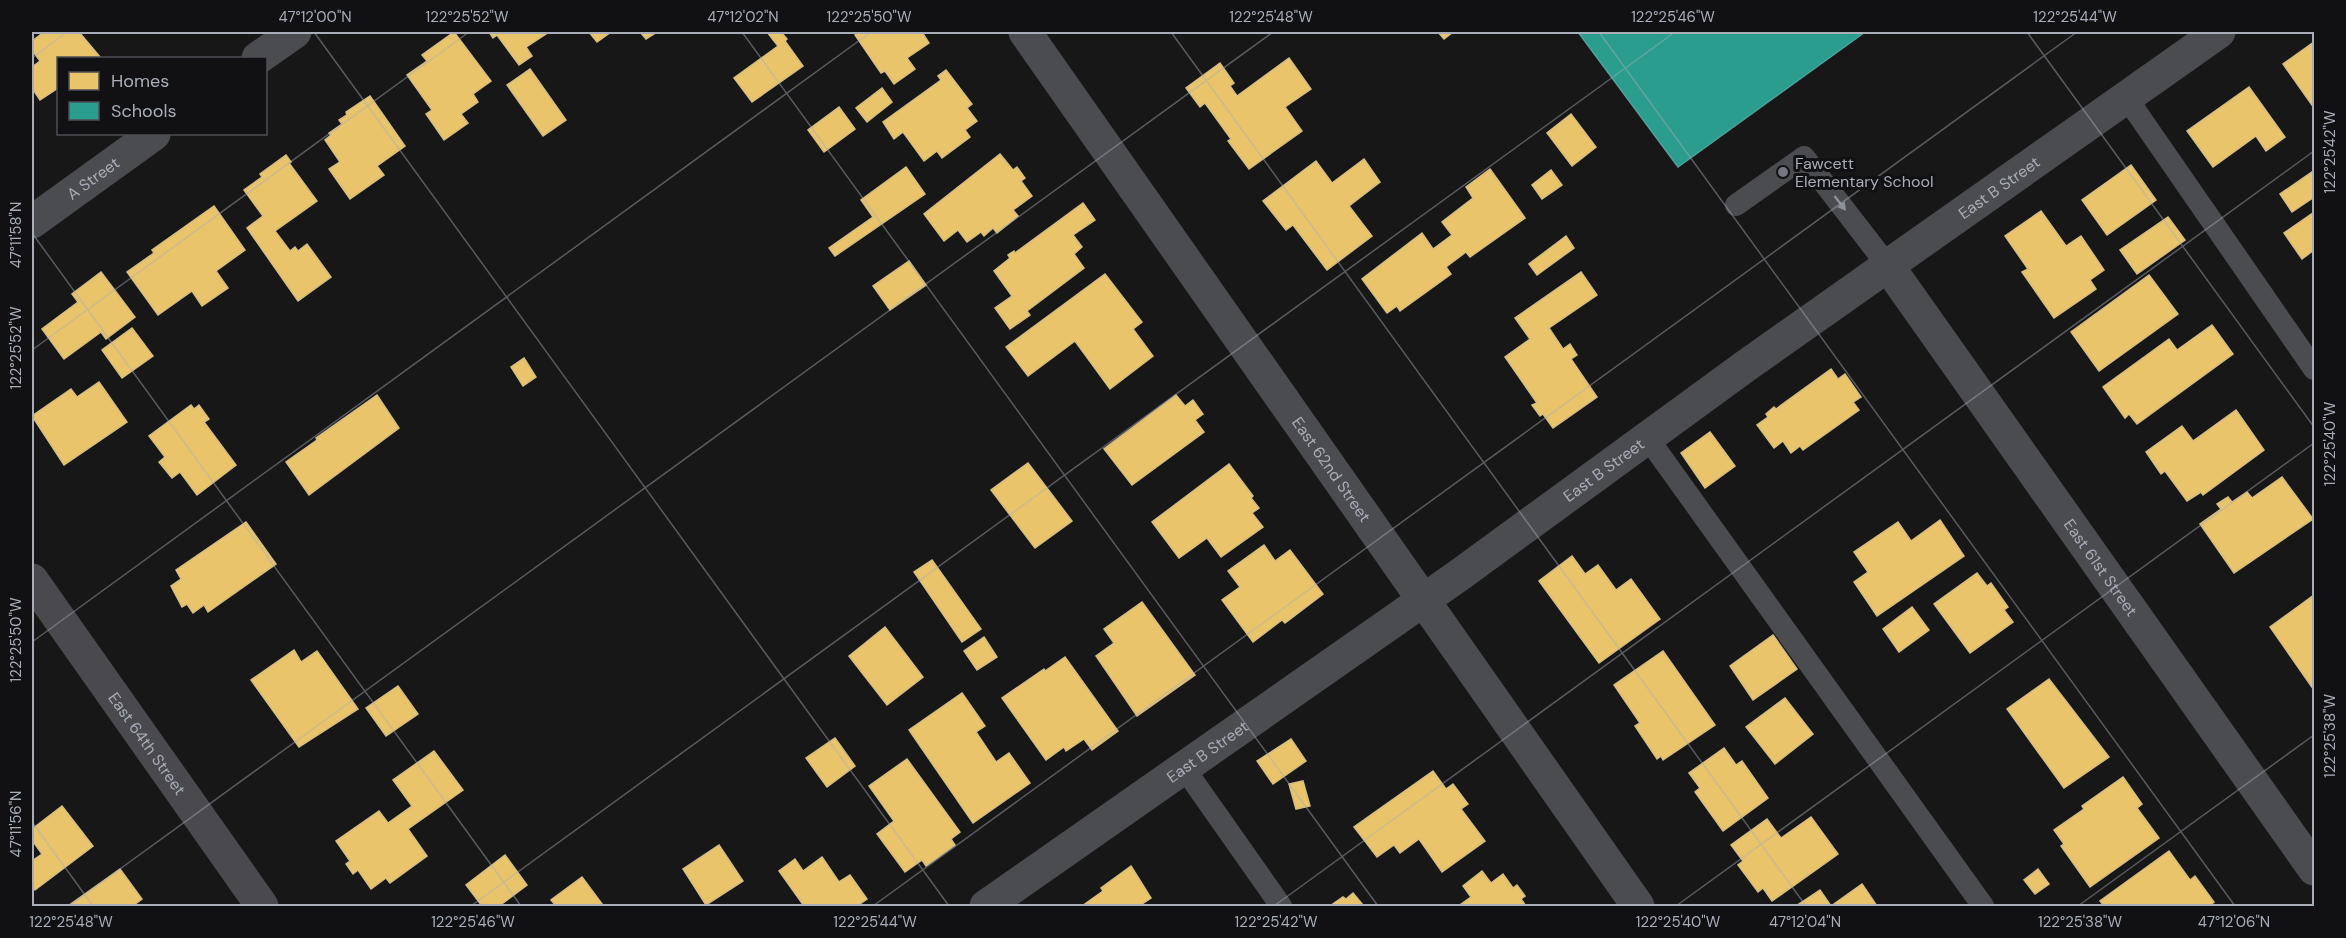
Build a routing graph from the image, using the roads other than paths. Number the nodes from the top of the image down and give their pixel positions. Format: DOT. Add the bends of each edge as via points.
graph roads {
  1 [pos="295,32"];
  2 [pos="1025,32"];
  3 [pos="2219,32"];
  4 [pos="259,57"];
  5 [pos="2126,97"];
  6 [pos="153,135"];
  7 [pos="1736,205"];
  8 [pos="32,222"];
  9 [pos="1888,266"];
  10 [pos="2314,369"];
  11 [pos="1647,437"];
  12 [pos="32,580"];
  13 [pos="1423,601"];
  14 [pos="1184,768"];
  15 [pos="2314,869"];
  16 [pos="262,906"];
  17 [pos="986,906"];
  18 [pos="1281,906"];
  19 [pos="1638,906"];
  20 [pos="1983,906"];
  1 -- 4 [label="street"];
  2 -- 13 [label="street, East 62nd Street"];
  3 -- 5 [label="street, East B Street"];
  5 -- 9 [label="street, East B Street"];
  5 -- 10 [label="lane"];
  6 -- 8 [label="street, A Street"];
  7 -- 9 [label="lane, one-way" via="1804,157"];
  9 -- 11 [label="street, East B Street"];
  9 -- 15 [label="street, East 61st Street"];
  11 -- 13 [label="street, East B Street"];
  11 -- 20 [label="lane"];
  12 -- 16 [label="street, East 64th Street"];
  13 -- 14 [label="street, East B Street"];
  13 -- 19 [label="street, East 62nd Street"];
  14 -- 17 [label="street, East B Street"];
  14 -- 18 [label="lane"];
}
